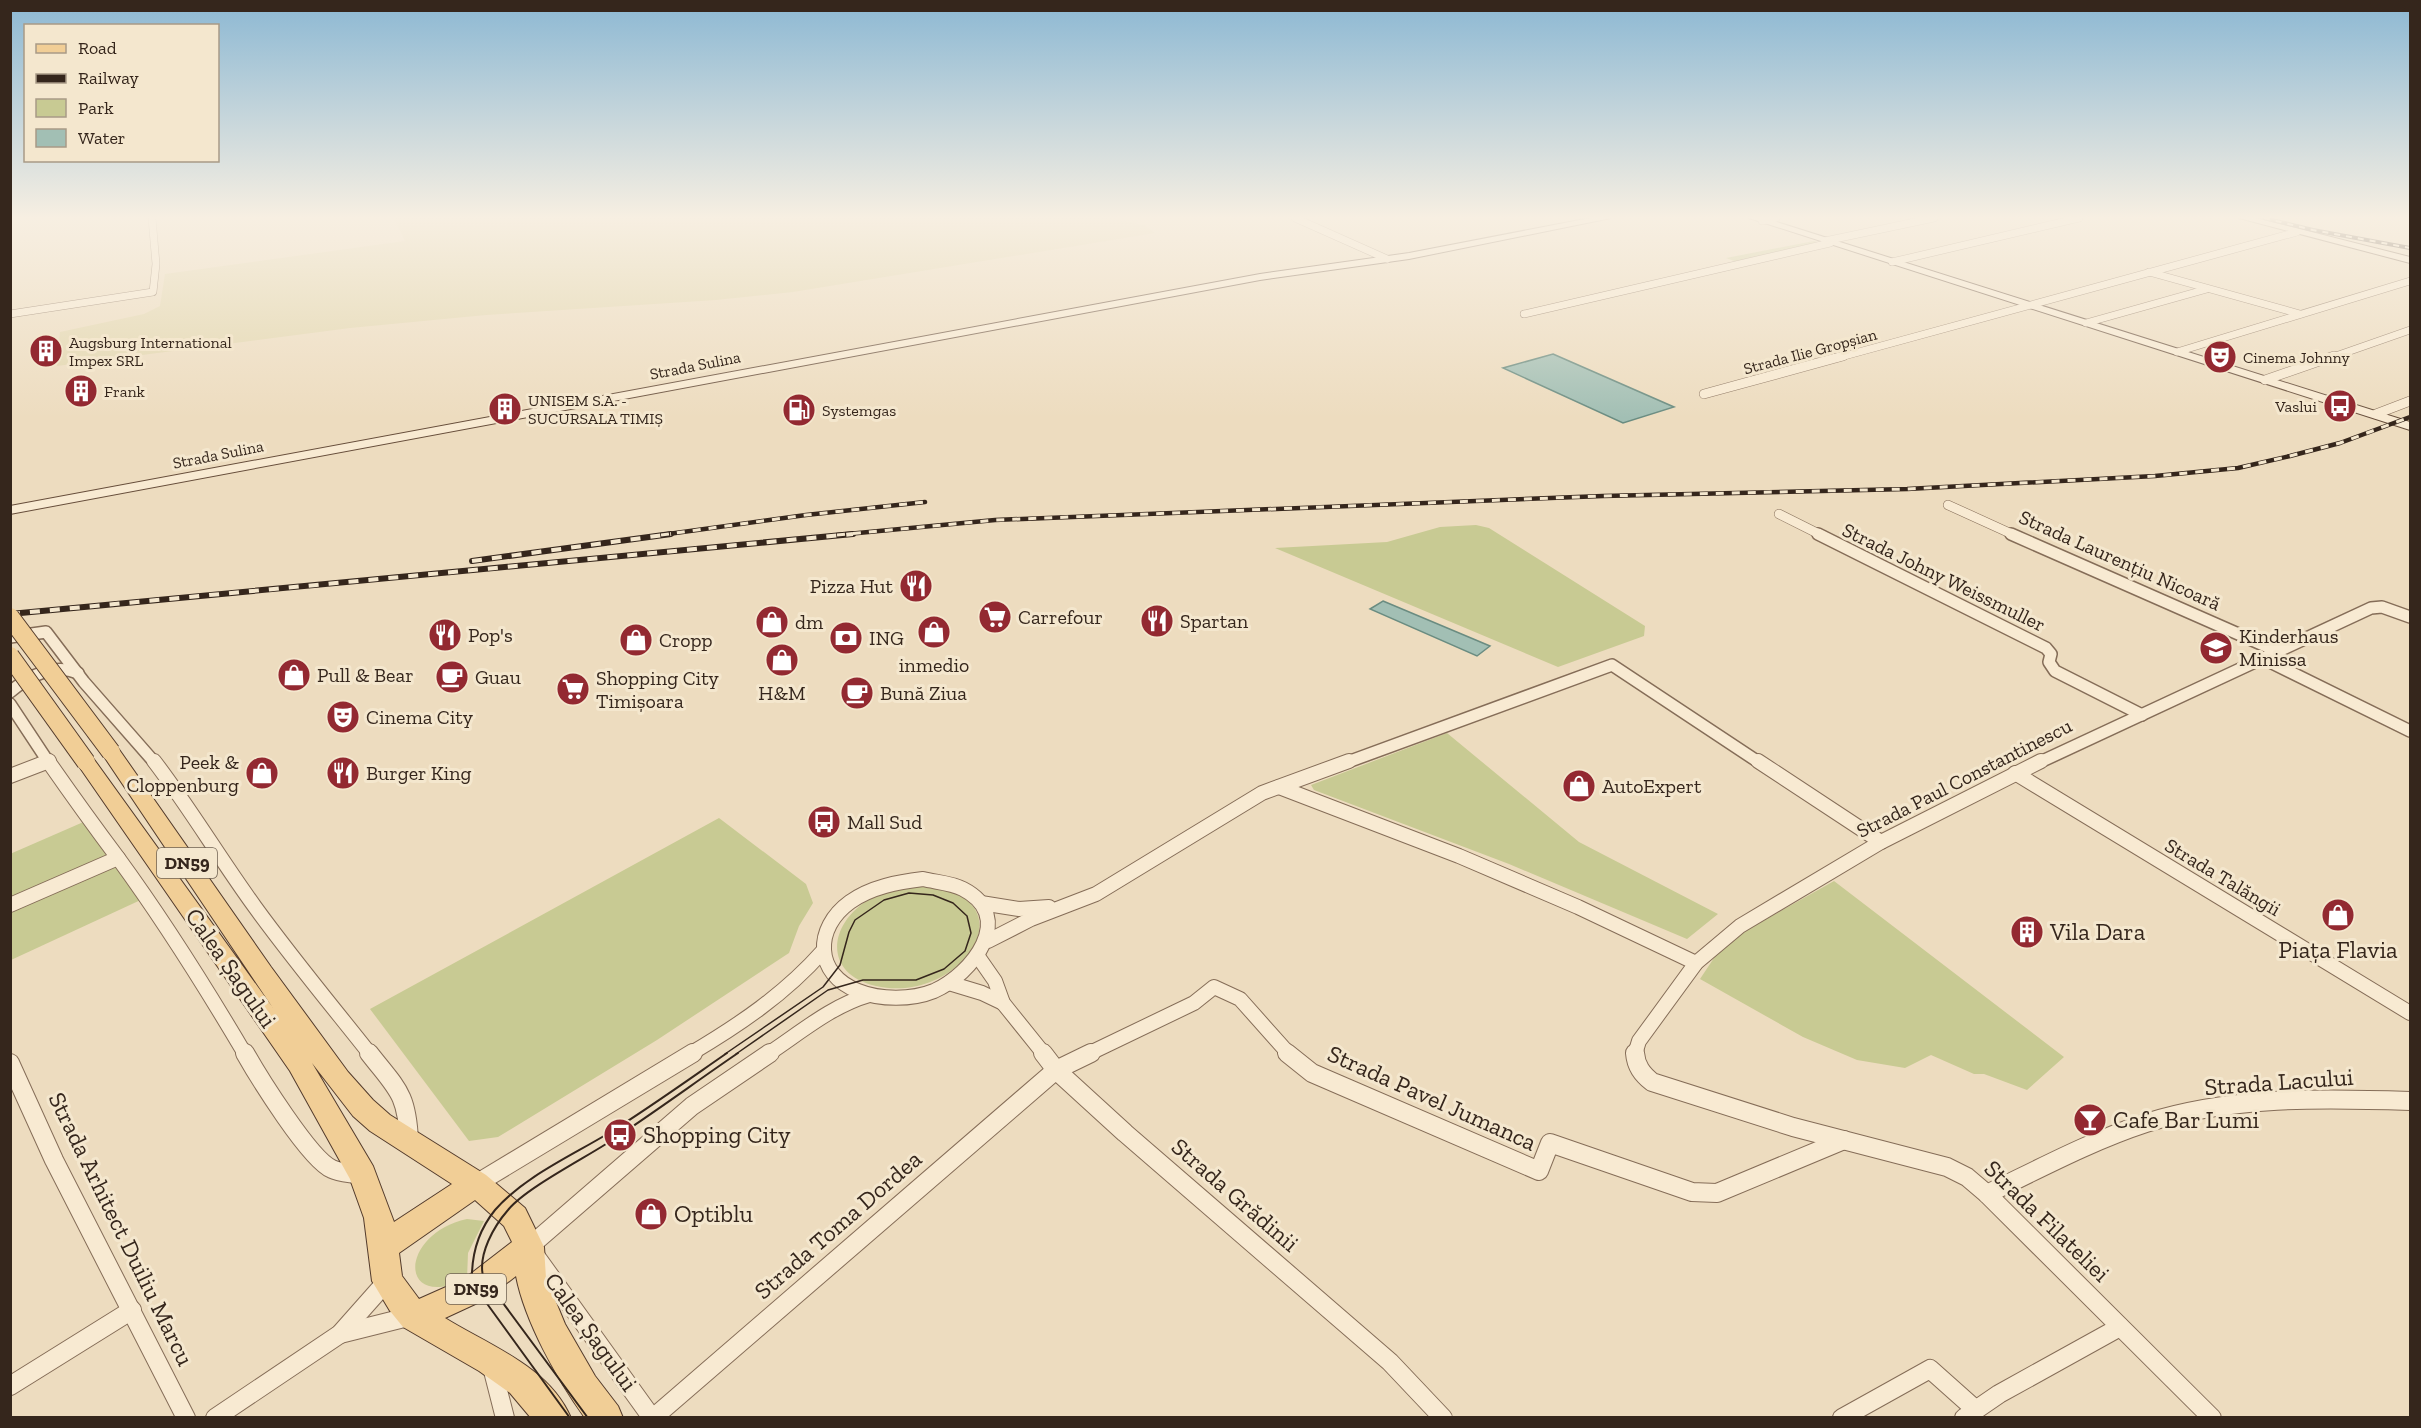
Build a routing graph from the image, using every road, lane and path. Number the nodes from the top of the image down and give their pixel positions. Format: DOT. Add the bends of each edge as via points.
graph roads {
  1 [pos="154,285"];
  2 [pos="1219,285"];
  3 [pos="1648,285"];
  4 [pos="1964,285"];
  5 [pos="2103,285"];
  6 [pos="2193,285"];
  7 [pos="2395,285"];
  8 [pos="2208,289"];
  9 [pos="2028,305"];
  10 [pos="10,314"];
  11 [pos="1524,314"];
  12 [pos="2301,314"];
  13 [pos="2086,323"];
  14 [pos="2410,330"];
  15 [pos="2176,352"];
  16 [pos="2265,380"];
  17 [pos="1704,394"];
  18 [pos="2410,401"];
  19 [pos="2376,414"];
  20 [pos="2410,426"];
  21 [pos="1948,505"];
  22 [pos="10,510"];
  23 [pos="1779,514"];
  24 [pos="10,617"];
  25 [pos="2410,617"];
  26 [pos="10,637"];
  27 [pos="2277,651"];
  28 [pos="10,656"];
  29 [pos="2262,658"];
  30 [pos="78,673"];
  31 [pos="10,692"];
  32 [pos="10,704"];
  33 [pos="2142,714"];
  34 [pos="2410,731"];
  35 [pos="50,761"];
  36 [pos="2020,771"];
  37 [pos="10,776"];
  38 [pos="1280,787"];
  39 [pos="1881,842"];
  40 [pos="118,858"];
  41 [pos="981,903"];
  42 [pos="10,905"];
  43 [pos="1063,906"];
  44 [pos="988,940"];
  45 [pos="823,951"];
  46 [pos="979,958"];
  47 [pos="1696,963"];
  48 [pos="949,983"];
  49 [pos="1214,987"];
  50 [pos="869,995"];
  51 [pos="1003,1003"];
  52 [pos="2410,1013"];
  53 [pos="10,1063"];
  54 [pos="1056,1070"];
  55 [pos="1639,1070"];
  56 [pos="2410,1101"];
  57 [pos="1844,1140"];
  58 [pos="409,1141"];
  59 [pos="363,1175"];
  60 [pos="476,1184"];
  61 [pos="1987,1194"];
  62 [pos="384,1246"];
  63 [pos="529,1247"];
  64 [pos="387,1281"];
  65 [pos="132,1310"];
  66 [pos="414,1316"];
  67 [pos="2120,1327"];
  68 [pos="340,1334"];
  69 [pos="490,1360"];
  70 [pos="10,1386"];
  71 [pos="1970,1414"];
  72 [pos="186,1418"];
  73 [pos="215,1418"];
  74 [pos="505,1418"];
  75 [pos="554,1418"];
  76 [pos="606,1418"];
  77 [pos="652,1418"];
  78 [pos="1443,1418"];
  79 [pos="1842,1418"];
  80 [pos="2212,1418"];
  1 -- 10 [label="street" via="150,294"];
  2 -- 22 [label="street, Strada Sulina"];
  3 -- 11 [label="street"];
  4 -- 9 [label="street"];
  5 -- 9 [label="street, Strada Ilie Gropșian"];
  6 -- 8 [label="street"];
  7 -- 12 [label="street"];
  8 -- 12 [label="street"];
  8 -- 13 [label="street"];
  9 -- 13 [label="street"];
  9 -- 17 [label="street, Strada Ilie Gropșian"];
  12 -- 15 [label="street"];
  13 -- 15 [label="street"];
  14 -- 16 [label="street"];
  15 -- 16 [label="street"];
  16 -- 19 [label="street"];
  18 -- 19 [label="street"];
  19 -- 20 [label="street"];
  21 -- 27 [label="street, Strada Laurențiu Nicoară"];
  23 -- 33 [label="street, Strada Johny Weissmuller" via="2046,648 2055,670"];
  24 -- 58 [label="main road, Calea Șagului / DN59, bridge" via="111,752 339,1080 380,1123"];
  25 -- 27 [label="street, Strada Paul Constantinescu" via="2371,608"];
  26 -- 30 [label="street" via="46,632"];
  27 -- 29 [label="street, Strada Paul Constantinescu"];
  28 -- 59 [label="main road, Calea Șagului / DN59, bridge" via="299,1064"];
  29 -- 33 [label="street, Strada Paul Constantinescu"];
  29 -- 34 [label="street"];
  30 -- 31 [label="street" via="67,669 49,671 29,678"];
  30 -- 58 [label="street" via="149,755 256,909 404,1096"];
  32 -- 35 [label="street, Calea Șagului"];
  33 -- 36 [label="street, Strada Paul Constantinescu"];
  35 -- 37 [label="street"];
  35 -- 40 [label="street, Calea Șagului"];
  36 -- 39 [label="street, Strada Paul Constantinescu"];
  36 -- 52 [label="street, Strada Talăngii"];
  38 -- 39 [label="street" via="1612,665"];
  38 -- 43 [label="street" via="1252,799 1096,894"];
  38 -- 47 [label="street" via="1470,861"];
  39 -- 47 [label="street, Strada Paul Constantinescu" via="1740,926"];
  40 -- 42 [label="street"];
  40 -- 59 [label="street, Calea Șagului" via="210,995 263,1084 313,1153 331,1168"];
  41 -- 43 [label="street" via="1019,909"];
  41 -- 44 [label="street" via="989,920"];
  41 -- 45 [label="street" via="960,887 936,880 910,880 878,887 854,900 835,918"];
  43 -- 44 [label="street"];
  44 -- 46 [label="street"];
  45 -- 50 [label="street" via="826,966 842,984"];
  45 -- 60 [label="street" via="789,988 702,1048 520,1154"];
  46 -- 48 [label="street"];
  46 -- 51 [label="street, Strada Grădinii" via="995,981"];
  47 -- 55 [label="street, Strada Paul Constantinescu" via="1640,1041 1635,1053"];
  48 -- 50 [label="street" via="909,996"];
  48 -- 51 [label="street, Strada Grădinii"];
  49 -- 54 [label="street, Strada Toma Dordea" via="1194,1003"];
  49 -- 57 [label="street, Strada Pavel Jumanca" via="1240,999 1289,1055 1312,1073 1539,1171 1550,1143 1692,1192 1717,1193"];
  50 -- 63 [label="street" via="833,1010 692,1106"];
  51 -- 54 [label="street, Strada Grădinii"];
  53 -- 65 [label="street, Strada Arhitect Duiliu Marcu" via="54,1160"];
  54 -- 77 [label="street, Strada Toma Dordea"];
  54 -- 78 [label="street, Strada Grădinii" via="1390,1362"];
  55 -- 57 [label="street, Strada Filateliei" via="1665,1087"];
  56 -- 61 [label="street, Strada Lacului" via="2305,1100 2196,1111 2145,1124 2087,1147"];
  57 -- 61 [label="street, Strada Filateliei" via="1947,1167"];
  58 -- 60 [label="main road, Calea Șagului / DN59"];
  59 -- 62 [label="main road, Calea Șagului / DN59" via="379,1218"];
  60 -- 62 [label="main road"];
  60 -- 63 [label="main road, Calea Șagului / DN59" via="515,1217"];
  61 -- 67 [label="street, Strada Filateliei"];
  62 -- 64 [label="main road, Calea Șagului / DN59"];
  63 -- 66 [label="main road, DN59" via="476,1289"];
  63 -- 76 [label="main road, Calea Șagului / DN59" via="531,1278 552,1333"];
  63 -- 77 [label="street, Calea Șagului"];
  64 -- 66 [label="main road, DN59"];
  64 -- 68 [label="street"];
  65 -- 70 [label="street"];
  65 -- 72 [label="street, Strada Arhitect Duiliu Marcu"];
  66 -- 68 [label="street"];
  66 -- 69 [label="main road, DN59"];
  67 -- 71 [label="street"];
  67 -- 80 [label="street, Strada Filateliei"];
  68 -- 73 [label="street"];
  69 -- 74 [label="street"];
  69 -- 75 [label="main road, DN59" via="522,1382"];
  71 -- 79 [label="street" via="1930,1369"];
}
